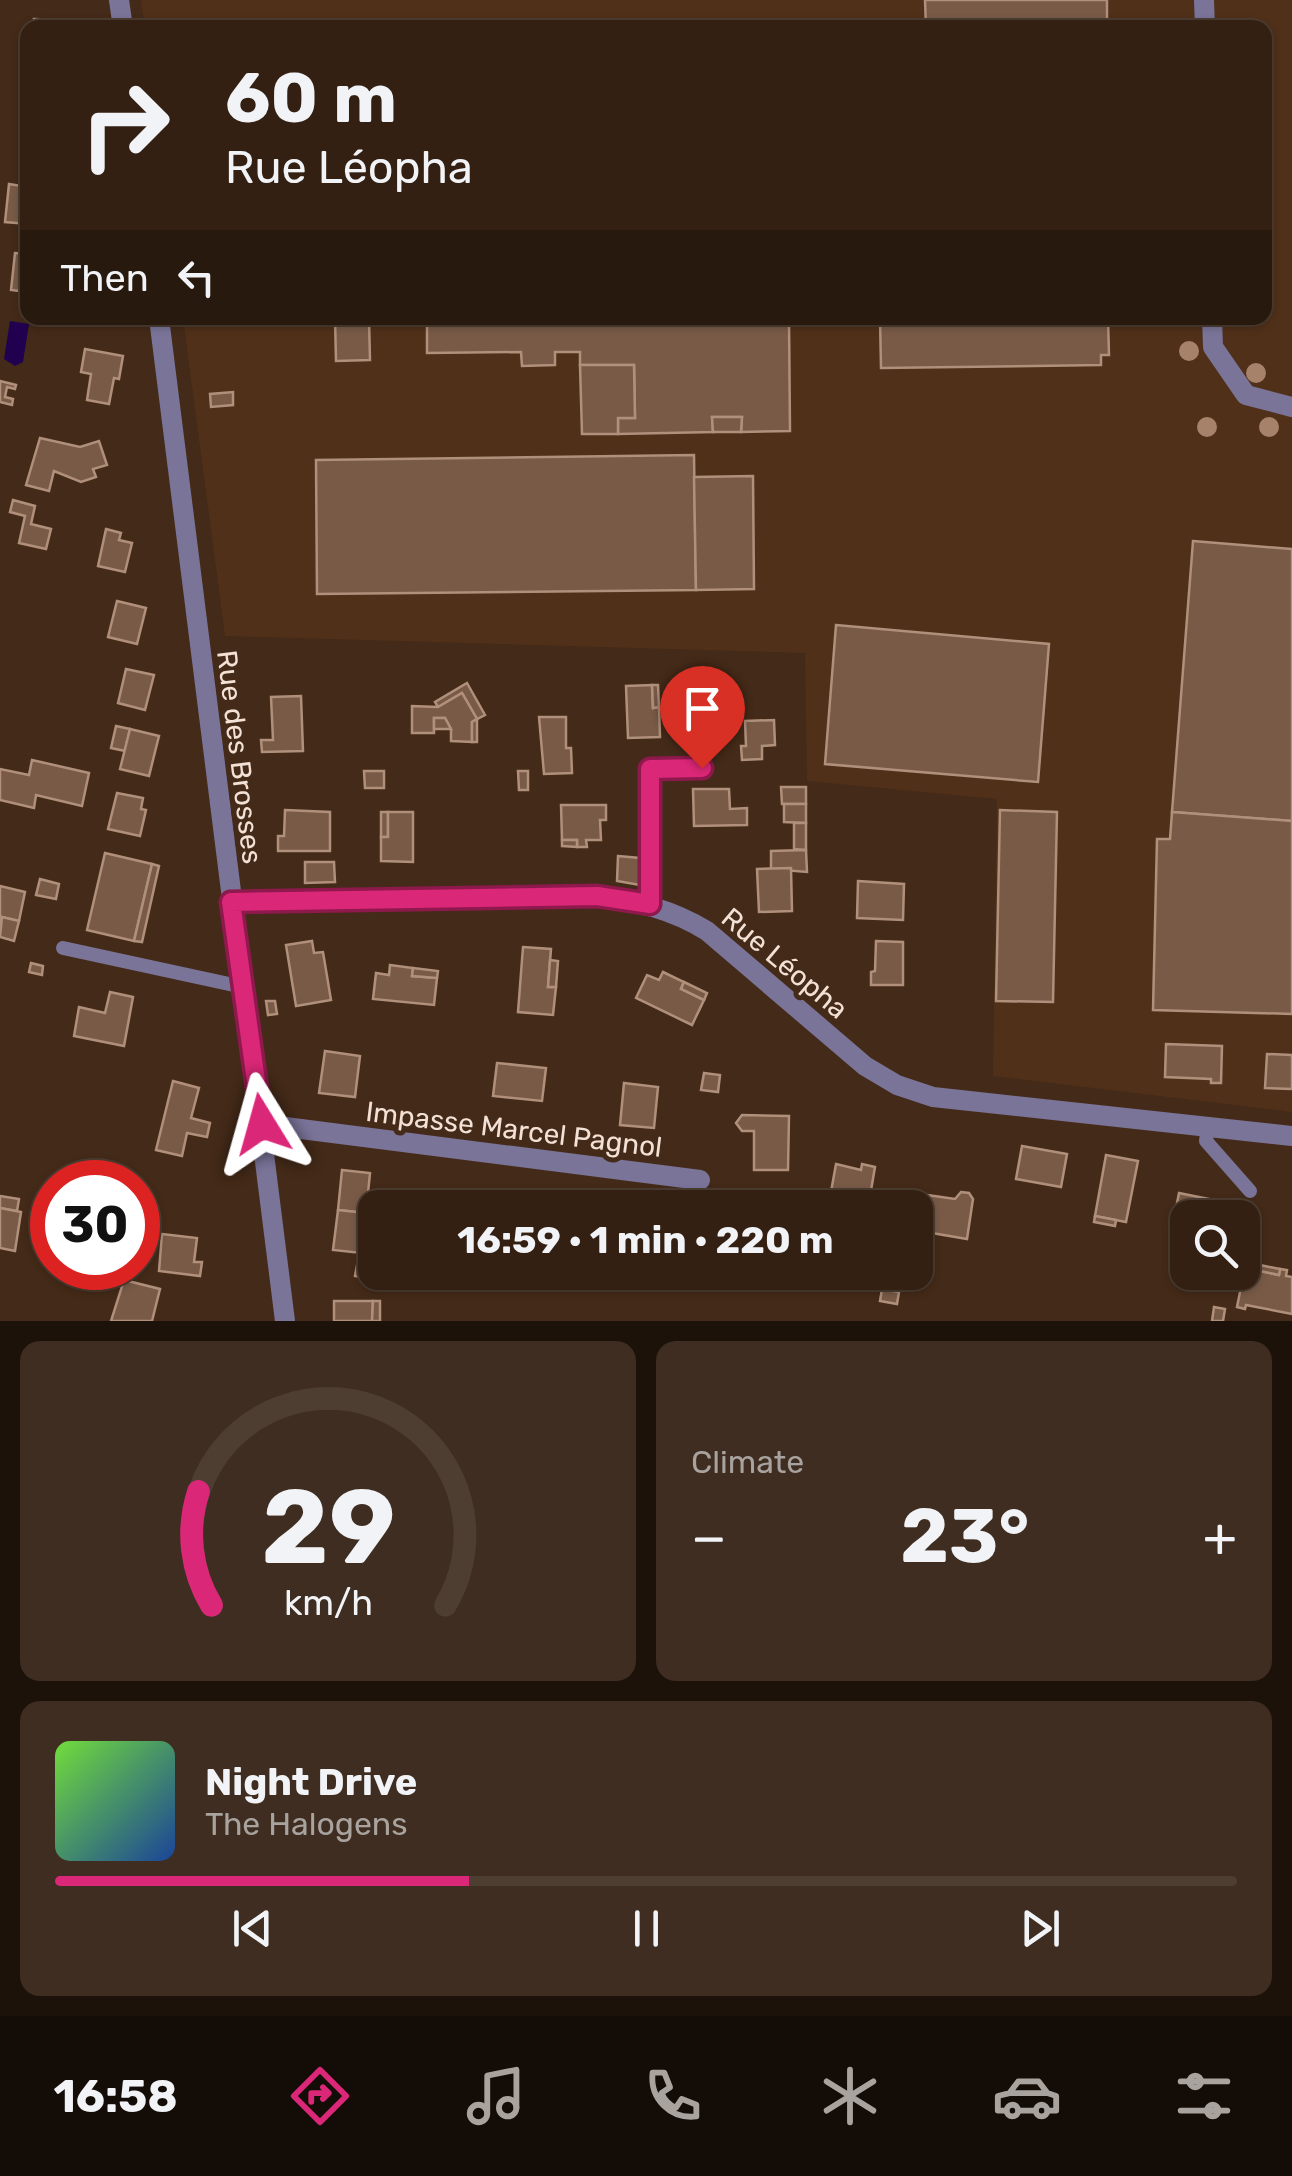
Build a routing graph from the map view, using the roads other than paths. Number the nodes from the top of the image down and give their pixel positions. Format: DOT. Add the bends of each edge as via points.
graph roads {
  1 [pos="159,325"];
  2 [pos="1212,325"];
  3 [pos="1292,407"];
  4 [pos="702,768"];
  5 [pos="231,902"];
  6 [pos="650,904"];
  7 [pos="63,948"];
  8 [pos="242,986"];
  9 [pos="262,1124"];
  10 [pos="1208,1127"];
  11 [pos="1292,1136"];
  12 [pos="700,1180"];
  13 [pos="1250,1191"];
  14 [pos="285,1321"];
  1 -- 5 [label="street, Rue des Brosses"];
  2 -- 3 [label="street" via="1213,347 1246,396"];
  4 -- 6 [label="street" via="650,769"];
  5 -- 6 [label="street, Rue Léopha" via="597,896"];
  5 -- 8 [label="street, Rue des Brosses"];
  6 -- 10 [label="street, Rue Léopha" via="707,931 864,1066 897,1085 933,1097"];
  7 -- 8 [label="lane"];
  8 -- 9 [label="street, Rue des Brosses"];
  9 -- 12 [label="street, Impasse Marcel Pagnol"];
  9 -- 14 [label="street, Rue des Brosses"];
  10 -- 11 [label="street, Rue Léopha"];
  10 -- 13 [label="lane" via="1206,1141"];
}
